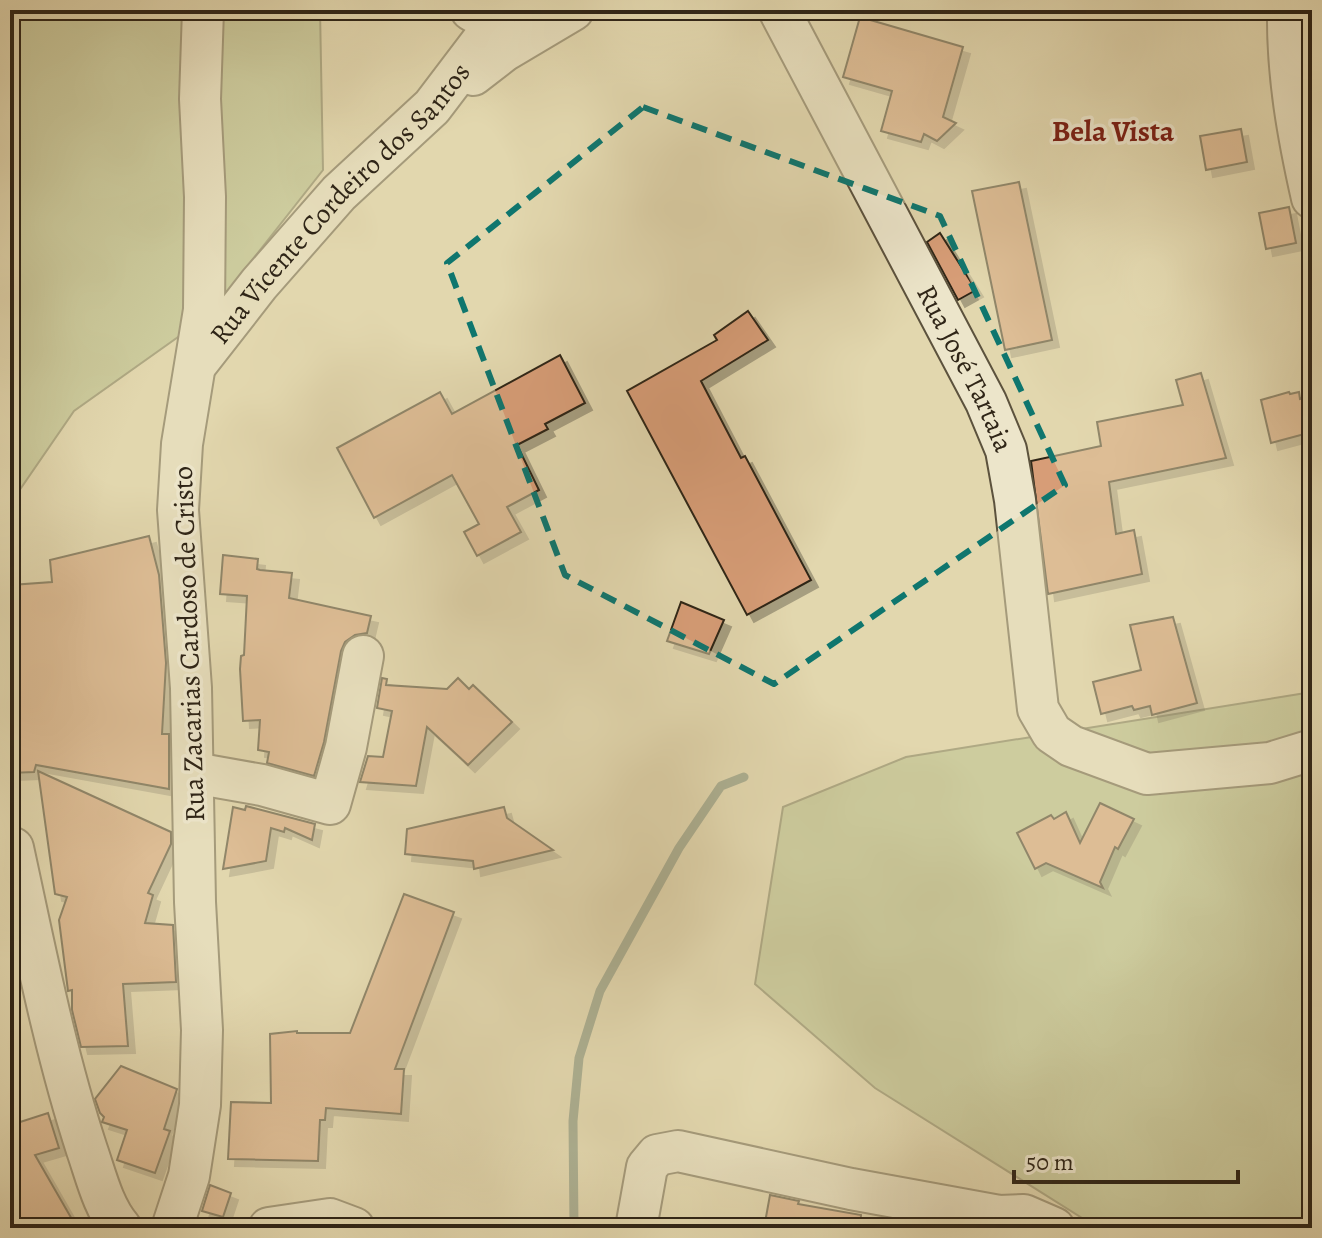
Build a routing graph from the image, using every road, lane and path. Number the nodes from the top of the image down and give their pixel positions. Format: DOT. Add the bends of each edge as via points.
graph roads {
  1 [pos="203,10"];
  2 [pos="471,10"];
  3 [pos="573,10"];
  4 [pos="779,10"];
  5 [pos="1288,10"];
  6 [pos="432,107"];
  7 [pos="1312,198"];
  8 [pos="196,364"];
  9 [pos="363,656"];
  10 [pos="1312,750"];
  11 [pos="194,773"];
  12 [pos="13,848"];
  13 [pos="996,1222"];
  14 [pos="121,1228"];
  15 [pos="172,1228"];
  16 [pos="269,1228"];
  17 [pos="354,1228"];
  18 [pos="636,1228"];
  19 [pos="1054,1228"];
  1 -- 8 [label="street, Rua Zacarias Cardoso de Cristo" via="204,310"];
  2 -- 6 [label="street, Rua Vicente Cordeiro dos Santos" via="495,24"];
  3 -- 6 [label="street" via="504,51"];
  4 -- 10 [label="street, Rua José Tartaia" via="975,379 1006,450 1038,709 1052,733 1071,746 1147,774 1270,763"];
  5 -- 7 [label="street" via="1295,122"];
  6 -- 8 [label="street, Rua Vicente Cordeiro dos Santos" via="339,193"];
  8 -- 11 [label="street, Rua Zacarias Cardoso de Cristo" via="182,444 178,510"];
  9 -- 11 [label="street" via="330,804"];
  11 -- 15 [label="street, Rua Zacarias Cardoso de Cristo" via="200,1105 189,1176"];
  12 -- 14 [label="street" via="76,1116 98,1183"];
  13 -- 18 [label="street" via="678,1151 657,1155 647,1167"];
  13 -- 19 [label="street" via="1024,1215"];
  16 -- 17 [label="street" via="330,1219"];
}
